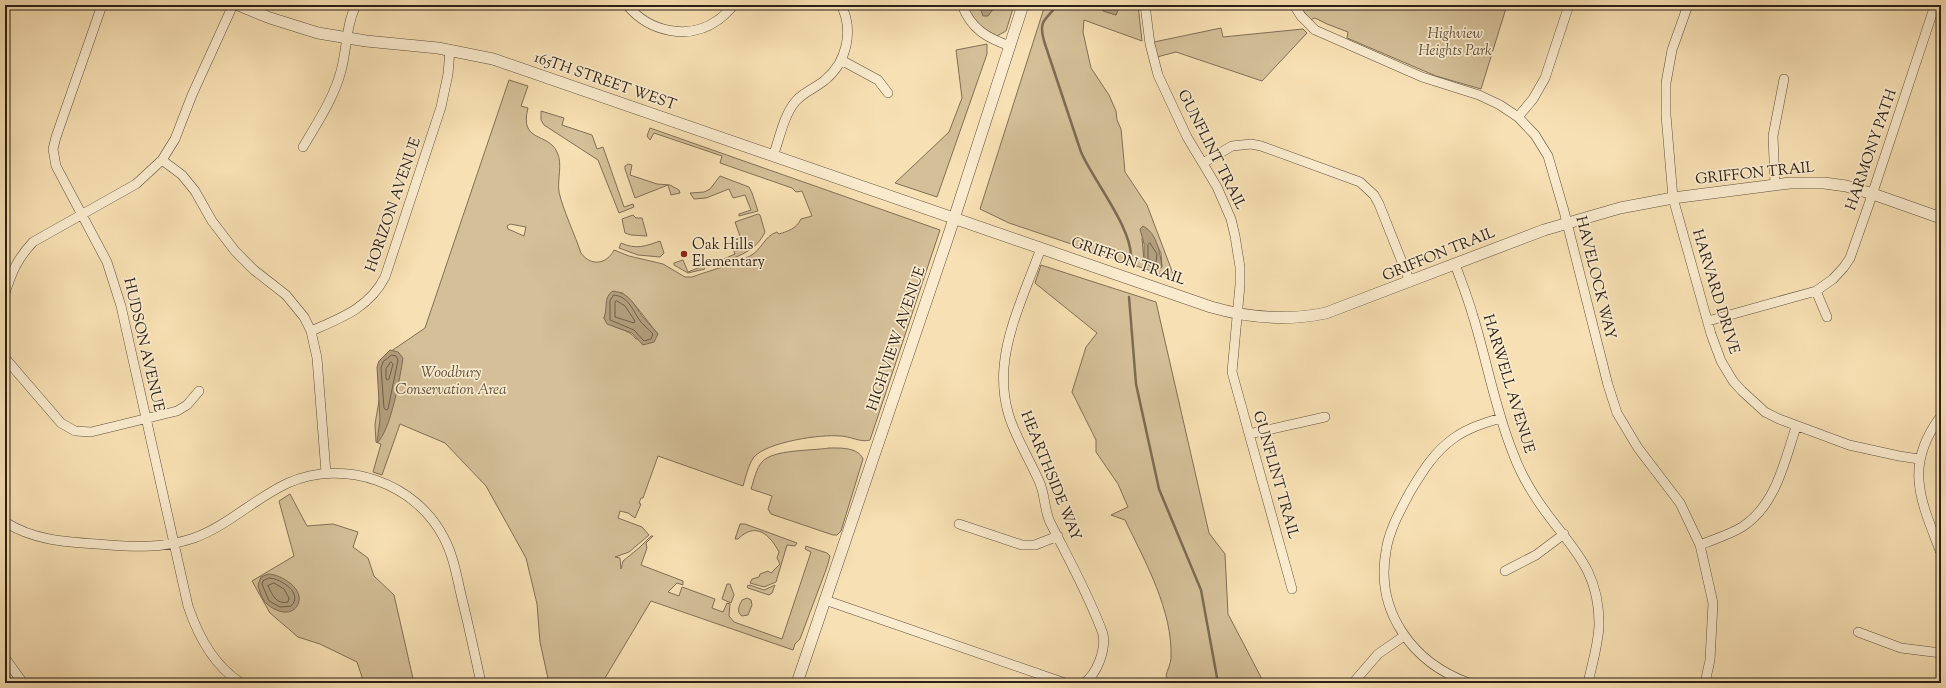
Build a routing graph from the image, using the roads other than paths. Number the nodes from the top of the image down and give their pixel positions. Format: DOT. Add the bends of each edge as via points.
graph roads {
  1 [pos="102,5"];
  2 [pos="233,5"];
  3 [pos="238,5"];
  4 [pos="356,5"];
  5 [pos="628,5"];
  6 [pos="734,5"];
  7 [pos="840,5"];
  8 [pos="962,5"];
  9 [pos="1023,5"];
  10 [pos="1145,5"];
  11 [pos="1294,5"];
  12 [pos="1570,5"];
  13 [pos="1688,5"];
  14 [pos="1935,5"];
  15 [pos="347,39"];
  16 [pos="1010,46"];
  17 [pos="450,50"];
  18 [pos="841,60"];
  19 [pos="1784,79"];
  20 [pos="888,92"];
  21 [pos="1518,117"];
  22 [pos="303,147"];
  23 [pos="773,156"];
  24 [pos="162,160"];
  25 [pos="1203,163"];
  26 [pos="1775,184"];
  27 [pos="1873,194"];
  28 [pos="1673,198"];
  29 [pos="82,214"];
  30 [pos="954,217"];
  31 [pos="1941,218"];
  32 [pos="1567,223"];
  33 [pos="1041,248"];
  34 [pos="1455,264"];
  35 [pos="1410,282"];
  36 [pos="1816,290"];
  37 [pos="5,293"];
  38 [pos="1237,313"];
  39 [pos="1827,317"];
  40 [pos="1708,321"];
  41 [pos="311,331"];
  42 [pos="5,358"];
  43 [pos="199,391"];
  44 [pos="1941,416"];
  45 [pos="1325,417"];
  46 [pos="1501,418"];
  47 [pos="146,419"];
  48 [pos="1796,427"];
  49 [pos="1249,434"];
  50 [pos="1919,459"];
  51 [pos="326,473"];
  52 [pos="5,522"];
  53 [pos="959,524"];
  54 [pos="1564,534"];
  55 [pos="1058,536"];
  56 [pos="175,543"];
  57 [pos="1700,544"];
  58 [pos="1941,553"];
  59 [pos="1505,571"];
  60 [pos="1292,589"];
  61 [pos="825,600"];
  62 [pos="1858,632"];
  63 [pos="1404,636"];
  64 [pos="1941,652"];
  65 [pos="5,658"];
  66 [pos="23,683"];
  67 [pos="241,683"];
  68 [pos="481,683"];
  69 [pos="797,683"];
  70 [pos="1065,683"];
  71 [pos="1084,683"];
  72 [pos="1352,683"];
  73 [pos="1469,683"];
  74 [pos="1588,683"];
  75 [pos="1705,683"];
  1 -- 29 [label="street, HUDSON AVENUE" via="53,148 56,166"];
  2 -- 24 [label="street" via="175,139"];
  3 -- 15 [label="street, 165TH STREET WEST" via="292,26"];
  4 -- 15 [label="street"];
  5 -- 6 [label="street" via="653,26 681,32 706,28 719,20"];
  7 -- 18 [label="street" via="848,27 848,39"];
  8 -- 16 [label="street" via="969,20 982,33"];
  9 -- 16 [label="street, HIGHVIEW AVENUE"];
  10 -- 25 [label="street, GUNFLINT TRAIL" via="1150,44 1158,74 1187,137"];
  11 -- 21 [label="street, HAVELOCK WAY" via="1300,16 1315,30 1422,77 1479,95"];
  12 -- 21 [label="street" via="1545,78 1533,99"];
  13 -- 28 [label="street, HARVARD DRIVE" via="1672,50 1666,83"];
  14 -- 27 [label="street, HARMONY PATH"];
  15 -- 17 [label="street, 165TH STREET WEST"];
  15 -- 22 [label="street" via="334,93"];
  16 -- 30 [label="street, HIGHVIEW AVENUE"];
  17 -- 23 [label="street, 165TH STREET WEST" via="514,66"];
  17 -- 41 [label="street, HORIZON AVENUE" via="441,107 385,277 377,291 359,308"];
  18 -- 20 [label="street" via="878,80"];
  18 -- 23 [label="street" via="824,81 796,101 784,123"];
  19 -- 26 [label="street" via="1773,136"];
  21 -- 32 [label="street, HAVELOCK WAY" via="1535,135 1548,156"];
  23 -- 30 [label="street, 165TH STREET WEST"];
  24 -- 29 [label="street" via="142,180"];
  24 -- 41 [label="street" via="196,191 212,221 235,251 296,305"];
  25 -- 35 [label="street" via="1232,146 1251,144 1360,182 1371,191 1379,204"];
  25 -- 38 [label="street, GUNFLINT TRAIL" via="1224,203 1235,236 1240,267"];
  26 -- 27 [label="street, GRIFFON TRAIL" via="1824,182"];
  26 -- 28 [label="street, GRIFFON TRAIL"];
  27 -- 31 [label="street, GRIFFON TRAIL"];
  27 -- 36 [label="street, HARMONY PATH" via="1850,258 1839,273"];
  28 -- 32 [label="street, GRIFFON TRAIL" via="1620,208"];
  28 -- 40 [label="street, HARVARD DRIVE"];
  29 -- 37 [label="street" via="33,242 20,256"];
  29 -- 47 [label="street, HUDSON AVENUE" via="115,283"];
  30 -- 33 [label="street, GRIFFON TRAIL"];
  30 -- 61 [label="street, HIGHVIEW AVENUE"];
  32 -- 34 [label="street, GRIFFON TRAIL"];
  32 -- 57 [label="street, HAVELOCK WAY" via="1617,413 1638,448 1680,502"];
  33 -- 38 [label="street, GRIFFON TRAIL" via="1212,307"];
  33 -- 55 [label="street, HEARTHSIDE WAY" via="1012,331 1004,366 1004,391 1014,432 1040,483 1049,520"];
  34 -- 35 [label="street, GRIFFON TRAIL"];
  34 -- 46 [label="street, HARWELL AVENUE" via="1473,315"];
  35 -- 38 [label="street, GRIFFON TRAIL" via="1346,307 1307,318"];
  36 -- 39 [label="street"];
  36 -- 40 [label="street, HARMONY PATH"];
  38 -- 49 [label="street, GUNFLINT TRAIL" via="1232,372"];
  40 -- 48 [label="street, HARVARD DRIVE" via="1716,352 1733,381 1765,412"];
  41 -- 51 [label="street" via="317,358"];
  42 -- 47 [label="street" via="61,423 75,431 91,432"];
  43 -- 47 [label="street" via="187,405 177,411"];
  44 -- 50 [label="street" via="1928,436"];
  45 -- 49 [label="street"];
  46 -- 54 [label="street, HARWELL AVENUE" via="1512,453 1524,478"];
  46 -- 63 [label="street" via="1482,423 1463,433 1438,452 1421,474 1394,522 1386,552 1385,579 1390,607"];
  47 -- 56 [label="street, HUDSON AVENUE"];
  48 -- 50 [label="street, HARVARD DRIVE" via="1861,448"];
  48 -- 57 [label="street" via="1774,490 1763,508 1742,527"];
  49 -- 60 [label="street, GUNFLINT TRAIL"];
  50 -- 58 [label="street" via="1921,501"];
  51 -- 56 [label="street" via="288,484 213,530"];
  51 -- 68 [label="street" via="363,476 390,486 415,502 436,525 455,568"];
  52 -- 56 [label="street" via="32,535 62,542 137,547"];
  53 -- 55 [label="street" via="1022,545 1035,545"];
  54 -- 59 [label="street" via="1536,555"];
  54 -- 74 [label="street, HARWELL AVENUE" via="1584,562 1597,599 1598,634"];
  55 -- 71 [label="street, HEARTHSIDE WAY" via="1103,634 1104,644 1095,671"];
  56 -- 67 [label="street, HUDSON AVENUE" via="188,606 196,628 208,650 231,676"];
  57 -- 75 [label="street, HAVELOCK WAY" via="1713,603 1710,660"];
  61 -- 69 [label="street, HIGHVIEW AVENUE"];
  61 -- 70 [label="street"];
  62 -- 64 [label="street" via="1901,648"];
  63 -- 72 [label="street" via="1378,654"];
  63 -- 73 [label="street" via="1433,666"];
  65 -- 66 [label="street"];
}
